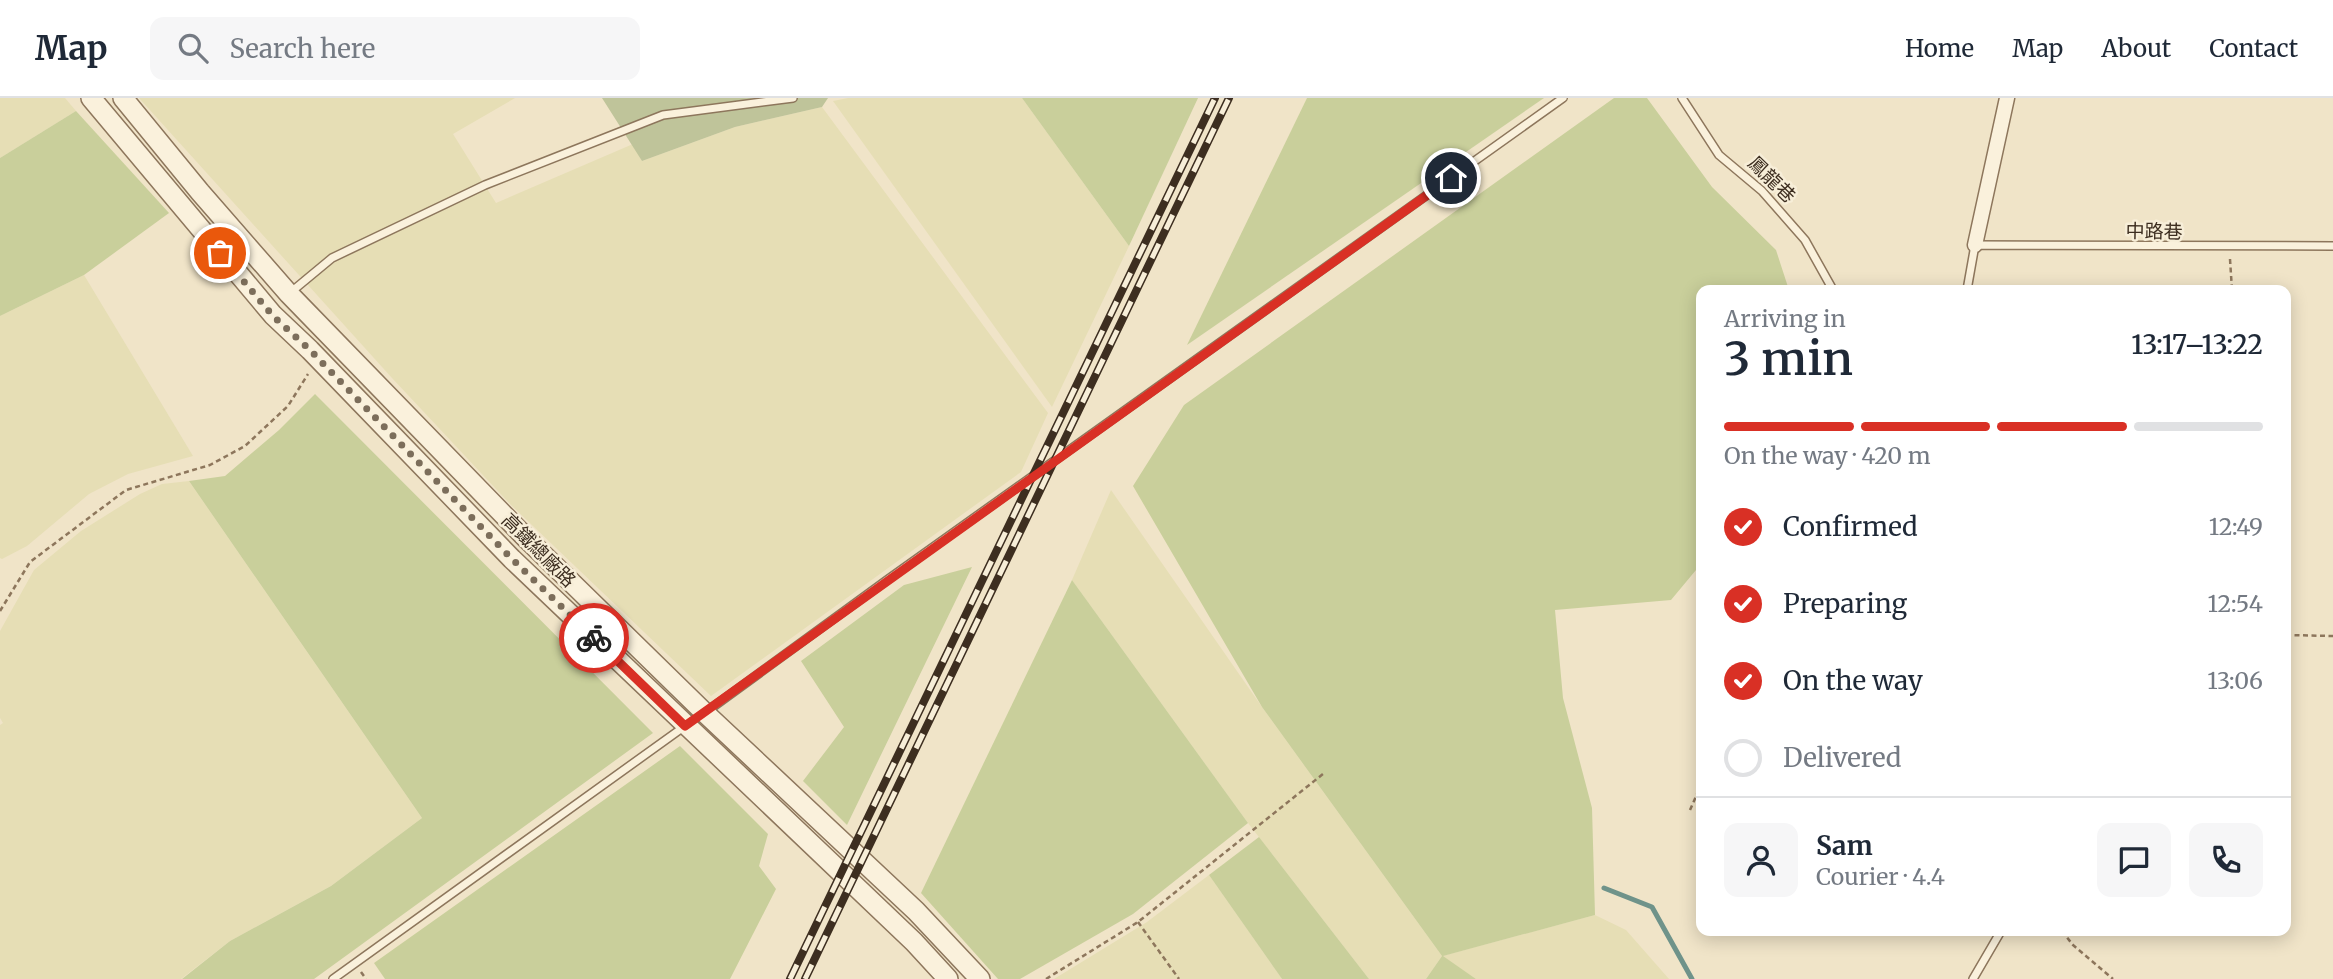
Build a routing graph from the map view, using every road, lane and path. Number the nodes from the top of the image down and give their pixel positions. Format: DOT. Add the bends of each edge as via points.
graph roads {
  1 [pos="91,98"];
  2 [pos="122,98"];
  3 [pos="793,98"];
  4 [pos="1563,98"];
  5 [pos="1682,98"];
  6 [pos="2007,98"];
  7 [pos="1975,245"];
  8 [pos="2333,246"];
  9 [pos="2229,247"];
  10 [pos="1830,285"];
  11 [pos="1968,285"];
  12 [pos="2232,285"];
  13 [pos="289,294"];
  14 [pos="310,350"];
  15 [pos="0,611"];
  16 [pos="2291,635"];
  17 [pos="2333,636"];
  18 [pos="705,713"];
  19 [pos="685,726"];
  20 [pos="1323,774"];
  21 [pos="1696,796"];
  22 [pos="1690,810"];
  23 [pos="1138,922"];
  24 [pos="1998,936"];
  25 [pos="2066,936"];
  26 [pos="333,979"];
  27 [pos="948,979"];
  28 [pos="981,979"];
  29 [pos="1046,979"];
  30 [pos="1179,979"];
  31 [pos="1973,979"];
  32 [pos="2113,979"];
  1 -- 14 [label="street, 高鐵總廠路" via="273,316"];
  2 -- 13 [label="street, 高鐵總廠路"];
  3 -- 13 [label="lane" via="650,120 485,185 332,258"];
  4 -- 18 [label="lane"];
  5 -- 10 [label="lane, 鳳龍巷" via="1719,155 1762,191 1805,240"];
  6 -- 7 [label="street"];
  7 -- 9 [label="lane, 中路巷"];
  7 -- 11 [label="lane"];
  8 -- 9 [label="lane, 中路巷"];
  9 -- 12 [label="path"];
  13 -- 18 [label="street, 高鐵總廠路" via="528,540"];
  14 -- 15 [label="path" via="308,377 288,406 257,436 210,465 126,490 30,562"];
  14 -- 19 [label="street, 高鐵總廠路" via="512,559"];
  16 -- 17 [label="path"];
  18 -- 19 [label="lane"];
  18 -- 28 [label="street, 高鐵總廠路" via="916,911"];
  19 -- 26 [label="lane"];
  19 -- 27 [label="street, 高鐵總廠路"];
  20 -- 23 [label="path"];
  21 -- 22 [label="path"];
  23 -- 29 [label="path"];
  23 -- 30 [label="path"];
  24 -- 31 [label="lane"];
  25 -- 32 [label="path"];
}
